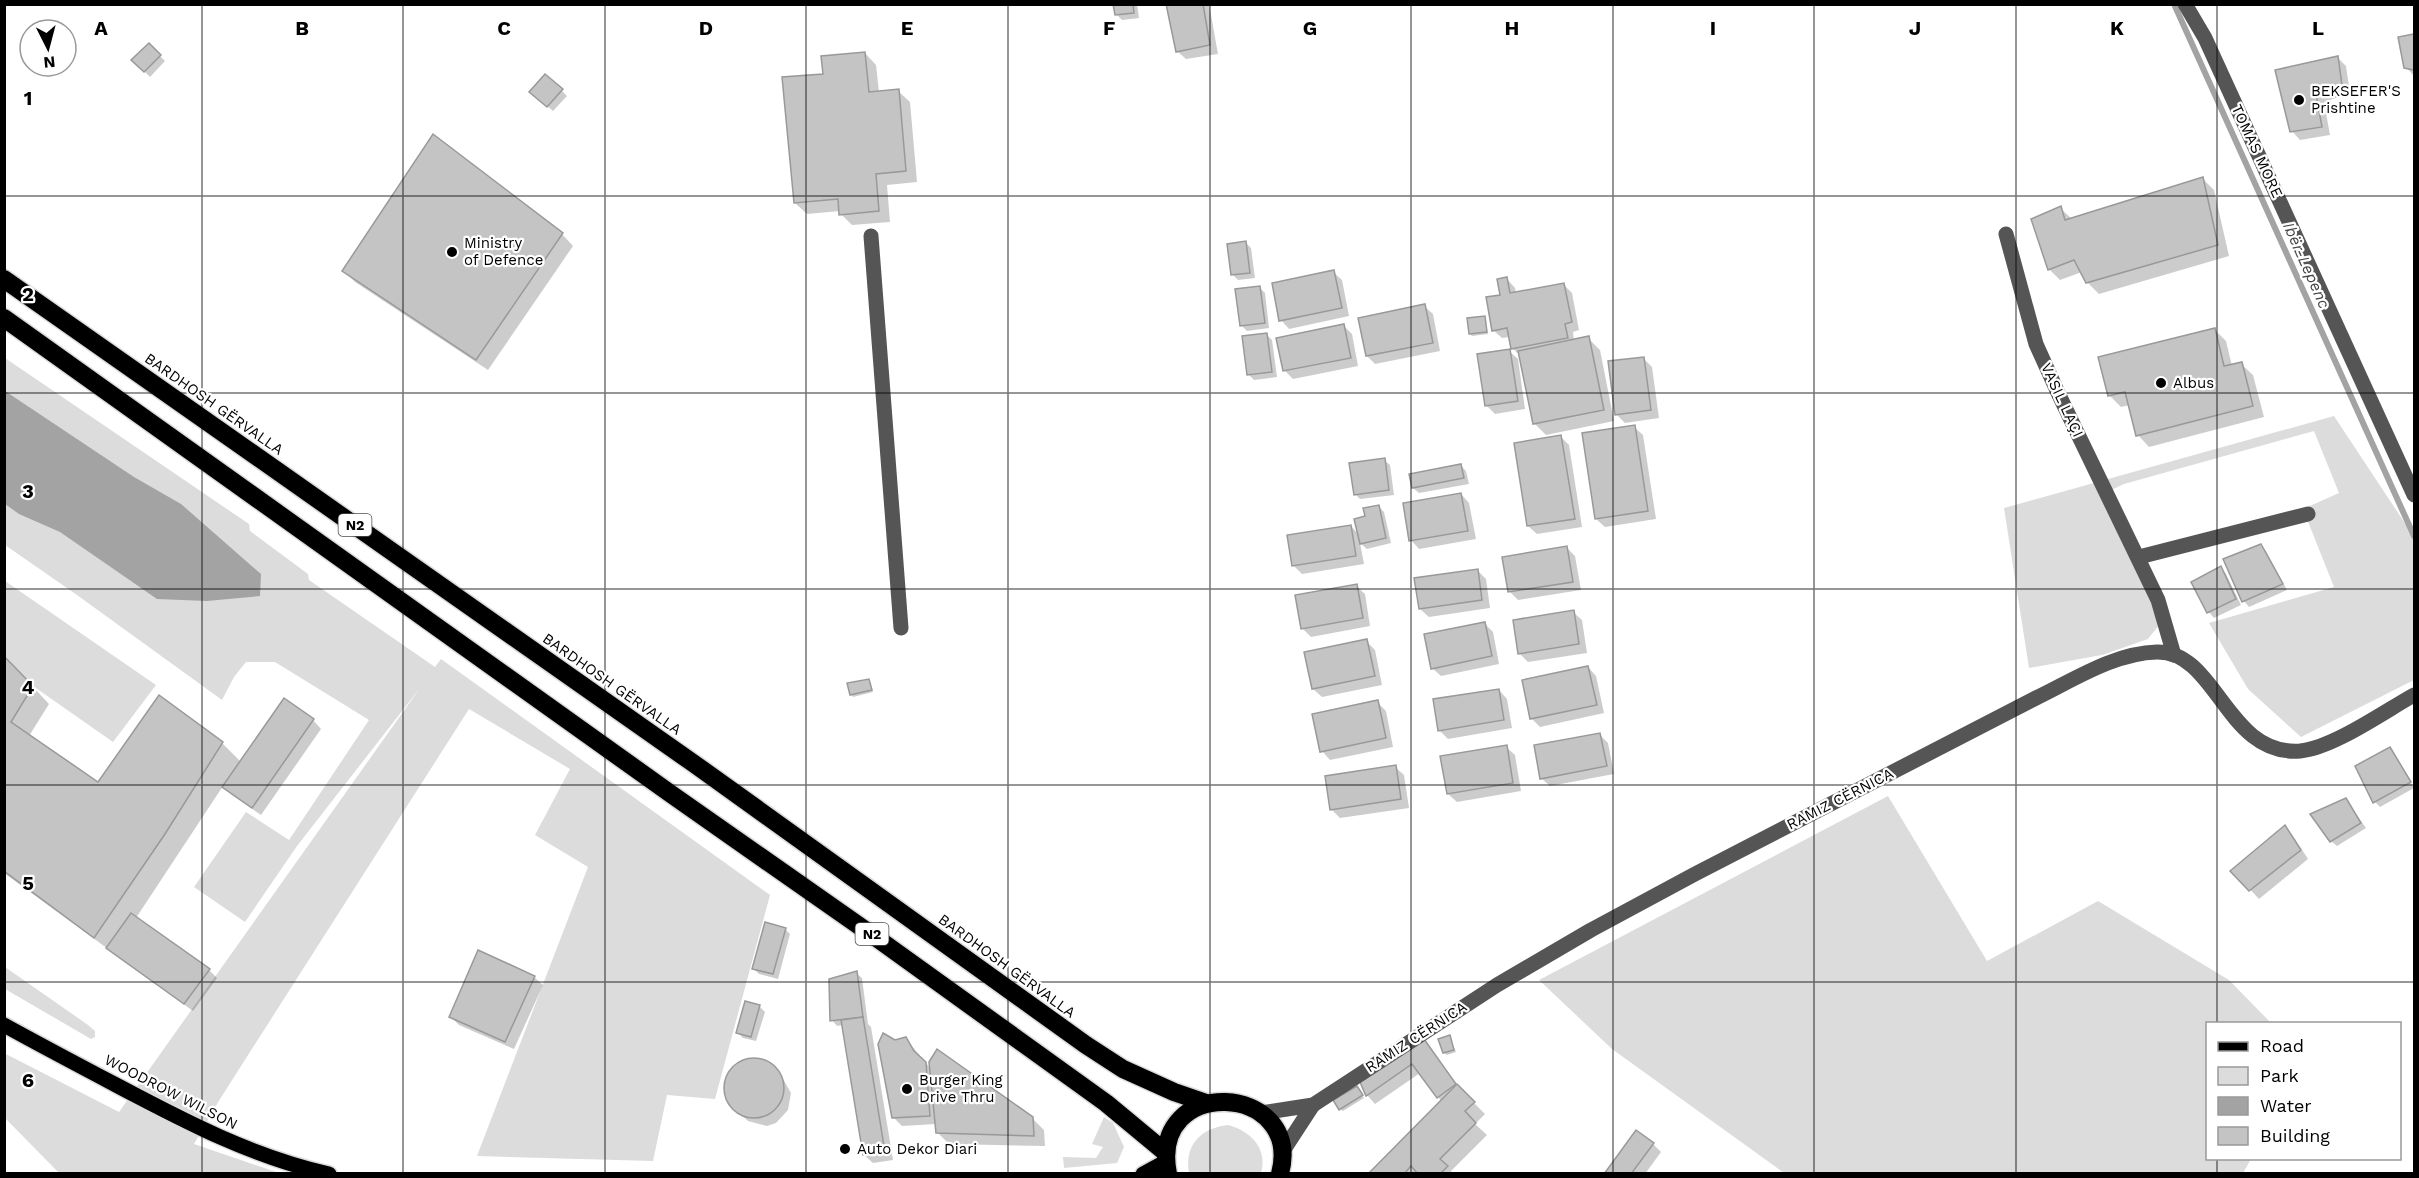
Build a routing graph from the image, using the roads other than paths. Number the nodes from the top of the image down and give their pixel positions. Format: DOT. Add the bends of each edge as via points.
graph roads {
  1 [pos="2185,4"];
  2 [pos="2006,234"];
  3 [pos="871,236"];
  4 [pos="4,279"];
  5 [pos="4,318"];
  6 [pos="2415,495"];
  7 [pos="2308,514"];
  8 [pos="2139,557"];
  9 [pos="901,628"];
  10 [pos="2175,655"];
  11 [pos="2415,694"];
  12 [pos="4,1025"];
  13 [pos="1206,1103"];
  14 [pos="1312,1105"];
  15 [pos="1261,1113"];
  16 [pos="1166,1163"];
  17 [pos="1284,1165"];
  18 [pos="329,1173"];
  19 [pos="1143,1173"];
  1 -- 6 [label="street, TOMAS MORE" via="2205,38"];
  2 -- 8 [label="street, VASIL LAÇI" via="2027,317 2044,363"];
  3 -- 9 [label="street"];
  4 -- 13 [label="highway, BARDHOSH GËRVALLA / N2" via="1086,1045 1123,1070"];
  5 -- 16 [label="highway, N2" via="1106,1103"];
  7 -- 8 [label="street"];
  8 -- 10 [label="street, VASIL LAÇI" via="2158,600"];
  10 -- 11 [label="street" via="2198,673 2248,734 2272,748 2288,751 2326,744"];
  10 -- 14 [label="street, RAMIZ CËRNICA" via="2144,653 2091,670 1695,874 1497,985"];
  12 -- 18 [label="main road, WOODROW WILSON" via="190,1125 243,1148"];
  13 -- 15 [label="highway, N2" via="1225,1100"];
  13 -- 16 [label="highway" via="1179,1122 1170,1136"];
  14 -- 15 [label="street, RAMIZ CËRNICA"];
  14 -- 17 [label="street"];
  15 -- 17 [label="highway" via="1279,1137"];
  16 -- 19 [label="main road"];
}
